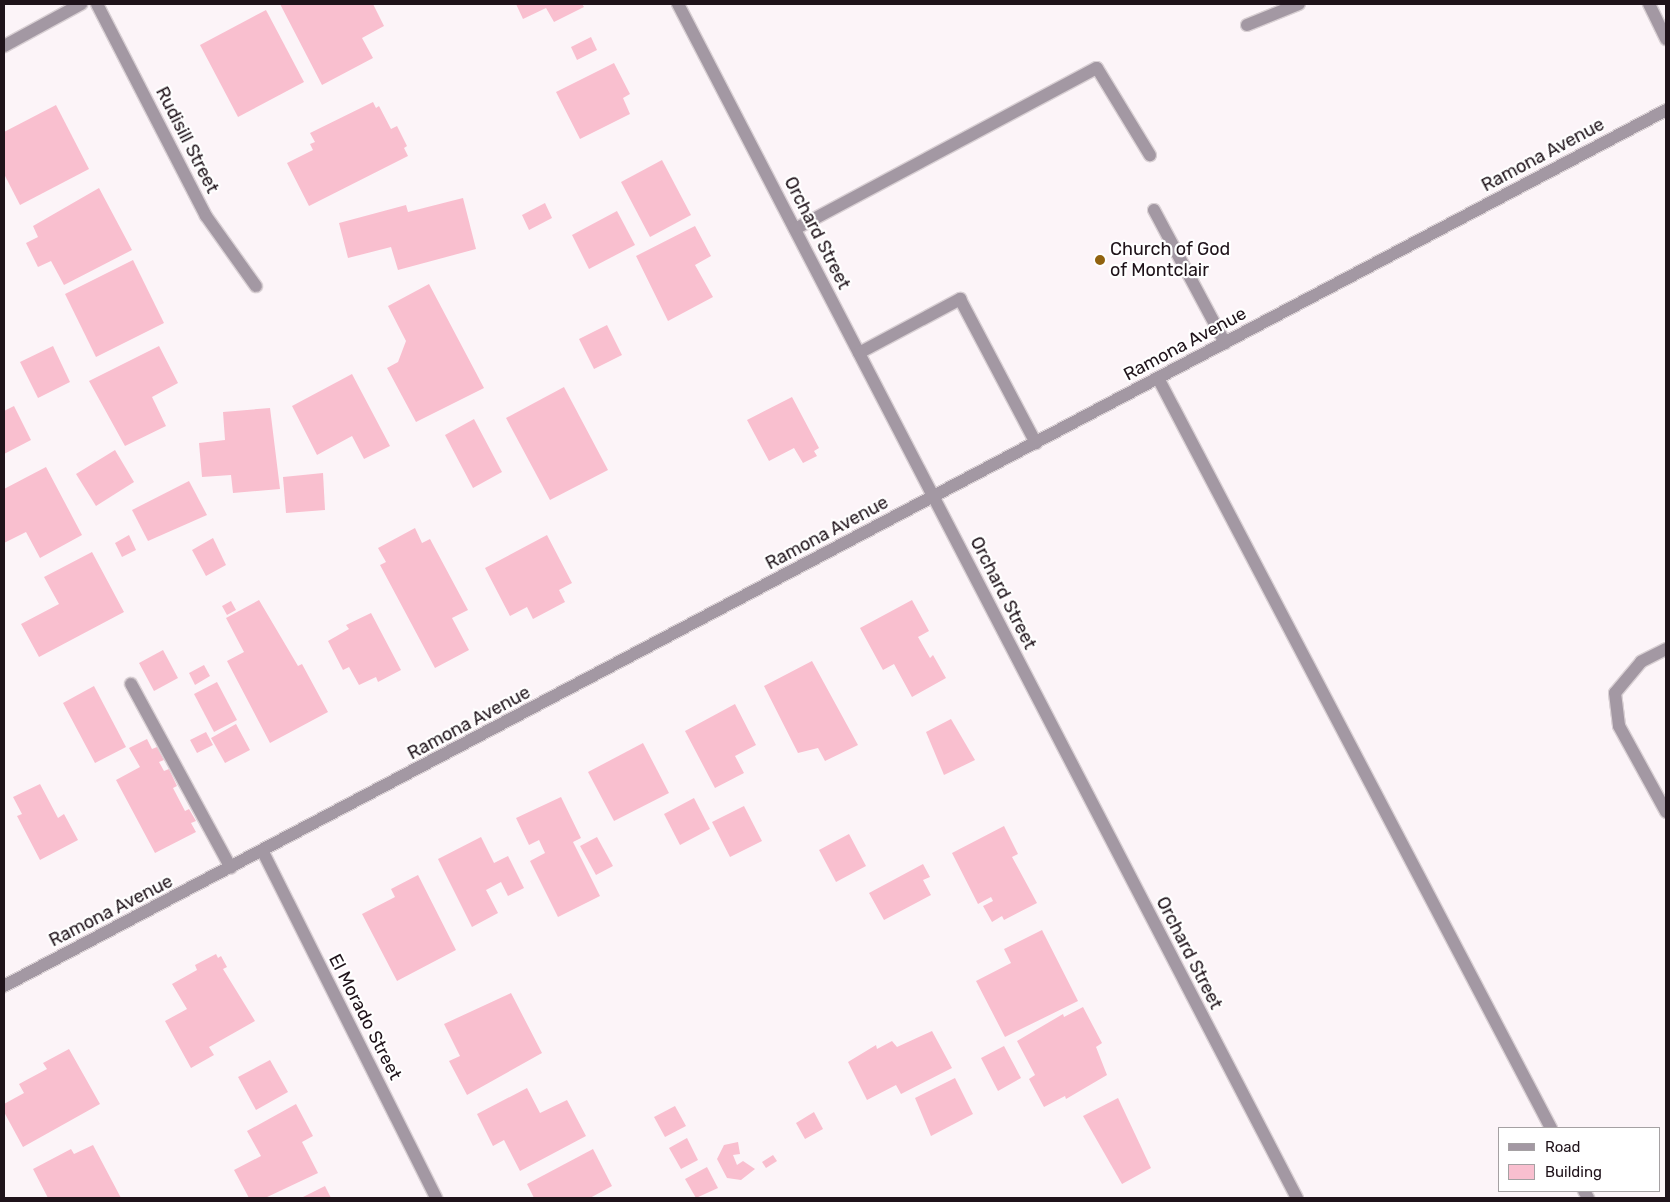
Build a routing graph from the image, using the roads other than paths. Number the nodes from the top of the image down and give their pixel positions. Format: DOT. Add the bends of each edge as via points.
graph roads {
  1 [pos="81,4"];
  2 [pos="97,4"];
  3 [pos="678,4"];
  4 [pos="1299,4"];
  5 [pos="1649,4"];
  6 [pos="1246,25"];
  7 [pos="1666,38"];
  8 [pos="4,46"];
  9 [pos="1666,110"];
  10 [pos="1150,155"];
  11 [pos="1154,210"];
  12 [pos="795,229"];
  13 [pos="256,286"];
  14 [pos="1225,343"];
  15 [pos="859,352"];
  16 [pos="1158,378"];
  17 [pos="1036,443"];
  18 [pos="933,497"];
  19 [pos="1666,649"];
  20 [pos="131,684"];
  21 [pos="1666,812"];
  22 [pos="263,852"];
  23 [pos="231,868"];
  24 [pos="4,986"];
  25 [pos="1550,1127"];
  26 [pos="436,1198"];
  27 [pos="1297,1198"];
  1 -- 8 [label="street"];
  2 -- 13 [label="street, Rudisill Street" via="206,216"];
  3 -- 12 [label="street, Orchard Street"];
  4 -- 6 [label="street"];
  5 -- 7 [label="street"];
  9 -- 14 [label="street, Ramona Avenue"];
  10 -- 12 [label="street" via="1097,68"];
  11 -- 14 [label="street"];
  12 -- 15 [label="street, Orchard Street"];
  14 -- 16 [label="street, Ramona Avenue"];
  15 -- 17 [label="street" via="960,299"];
  15 -- 18 [label="street, Orchard Street"];
  16 -- 17 [label="street, Ramona Avenue"];
  16 -- 25 [label="street"];
  17 -- 18 [label="street, Ramona Avenue"];
  18 -- 22 [label="street, Ramona Avenue"];
  18 -- 27 [label="street, Orchard Street"];
  19 -- 21 [label="street" via="1641,662 1615,693 1619,726"];
  20 -- 23 [label="street"];
  22 -- 23 [label="street, Ramona Avenue"];
  22 -- 26 [label="street, El Morado Street"];
  23 -- 24 [label="street, Ramona Avenue"];
}
